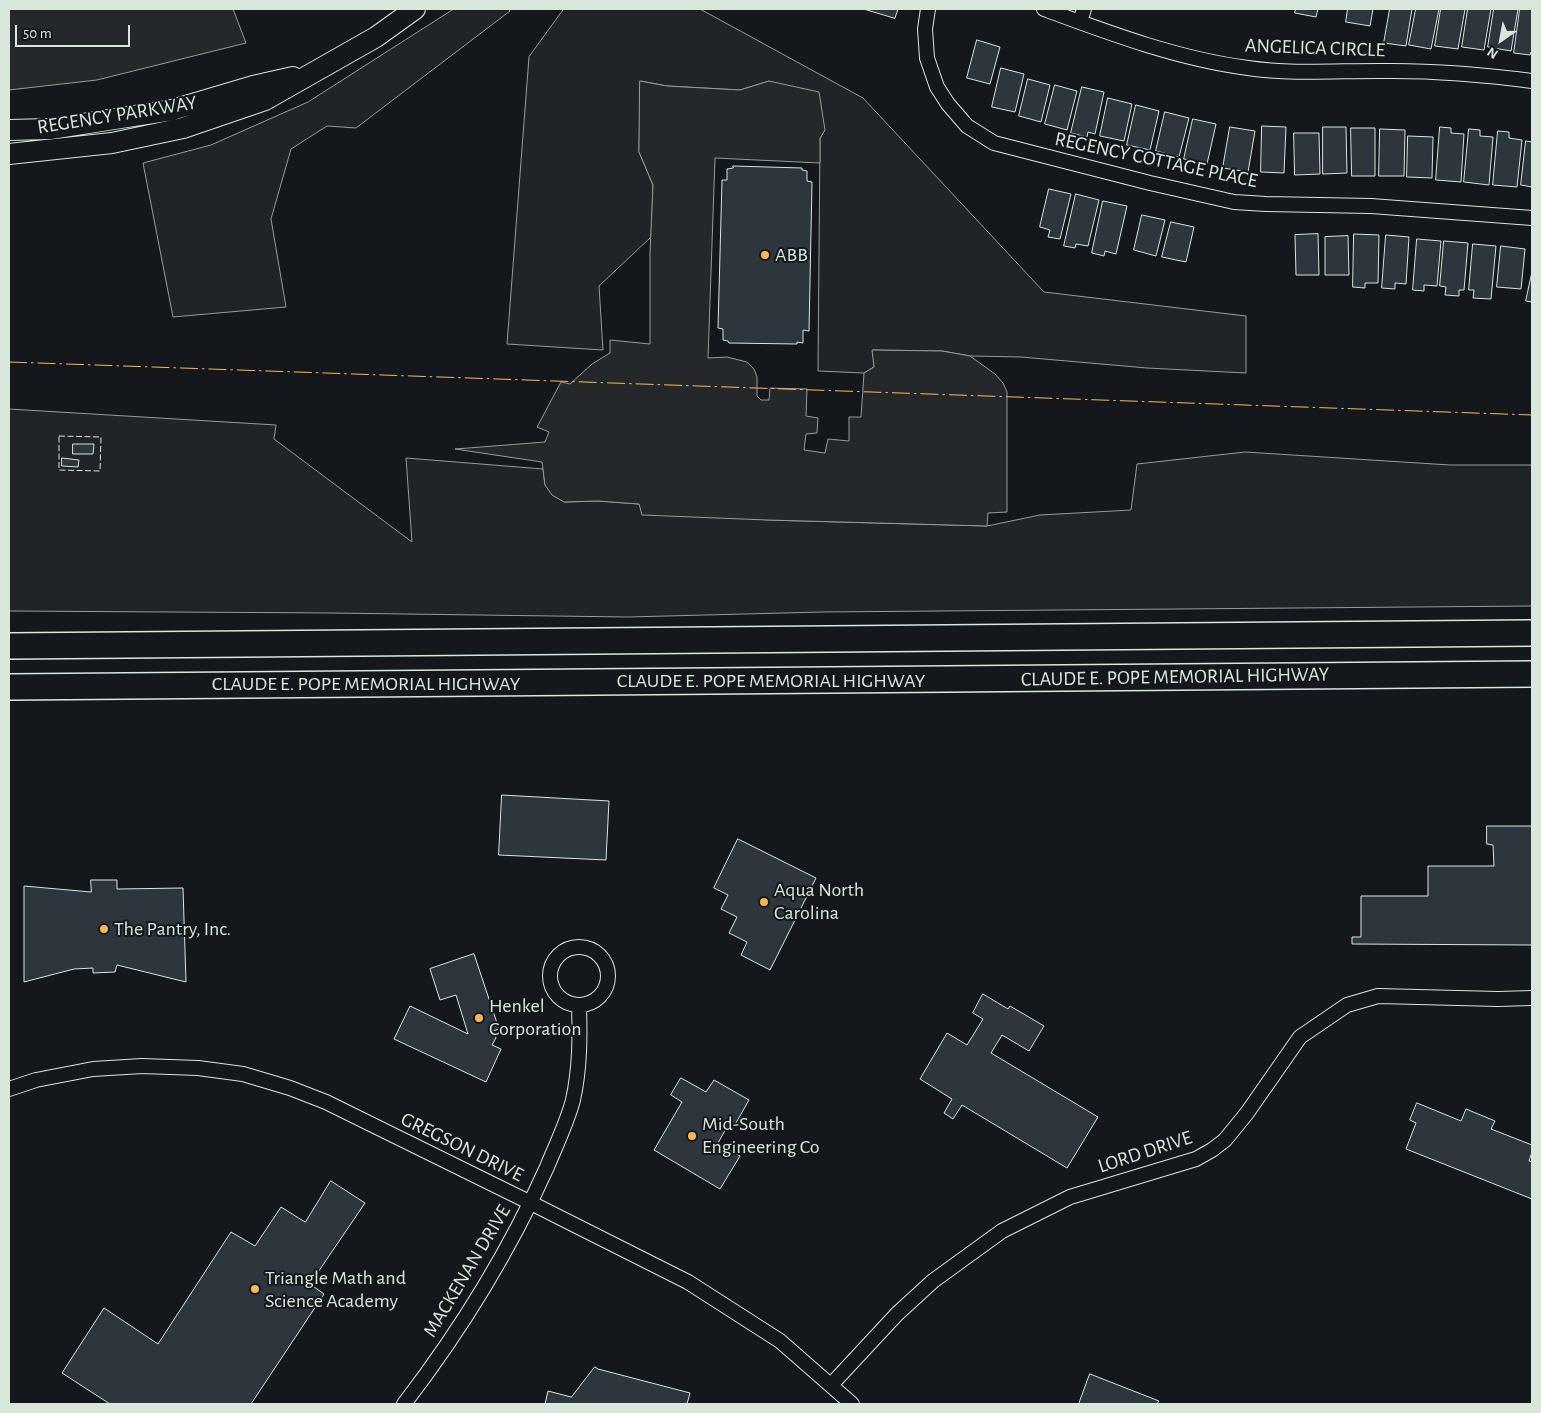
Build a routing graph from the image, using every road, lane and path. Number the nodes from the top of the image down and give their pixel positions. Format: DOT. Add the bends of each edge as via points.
graph roads {
  1 [pos="414,9"];
  2 [pos="928,9"];
  3 [pos="1044,9"];
  4 [pos="1082,15"];
  5 [pos="312,73"];
  6 [pos="1532,80"];
  7 [pos="9,130"];
  8 [pos="9,154"];
  9 [pos="1532,218"];
  10 [pos="1532,633"];
  11 [pos="9,646"];
  12 [pos="1532,674"];
  13 [pos="9,687"];
  14 [pos="1532,998"];
  15 [pos="579,1005"];
  16 [pos="9,1089"];
  17 [pos="531,1202"];
  18 [pos="831,1385"];
  19 [pos="404,1404"];
  20 [pos="852,1404"];
  1 -- 5 [label="street, REGENCY PARKWAY" via="376,37"];
  2 -- 9 [label="street, REGENCY COTTAGE PLACE" via="928,58 937,87 967,126 994,143 1234,202 1371,206"];
  3 -- 4 [label="street, ANGELICA CIRCLE"];
  4 -- 6 [label="street, ANGELICA CIRCLE" via="1156,47 1247,68 1302,72 1442,72"];
  5 -- 7 [label="street, REGENCY PARKWAY" via="253,86 172,110 50,129"];
  5 -- 8 [label="street, REGENCY PARKWAY" via="265,100 183,128 112,143"];
  10 -- 11 [label="highway, CLAUDE E. POPE MEMORIAL HIGHWAY"];
  12 -- 13 [label="highway, CLAUDE E. POPE MEMORIAL HIGHWAY"];
  14 -- 18 [label="street, LORD DRIVE" via="1378,996 1346,1005 1300,1037 1247,1113 1225,1140 1212,1150 1196,1159 1070,1197 1002,1232 933,1281"];
  15 -- 15 [label="street" via="597,999 607,984 608,975 602,958 586,948 577,947 559,954 553,962 550,982 561,999"];
  15 -- 17 [label="street, MACKENAN DRIVE" via="580,1053 573,1100"];
  16 -- 17 [label="street, GREGSON DRIVE" via="36,1080 103,1068 172,1066 244,1074 326,1102"];
  17 -- 18 [label="street, GREGSON DRIVE" via="706,1292 780,1341"];
  17 -- 19 [label="street, MACKENAN DRIVE" via="479,1296"];
  18 -- 20 [label="street, GREGSON DRIVE"];
}
